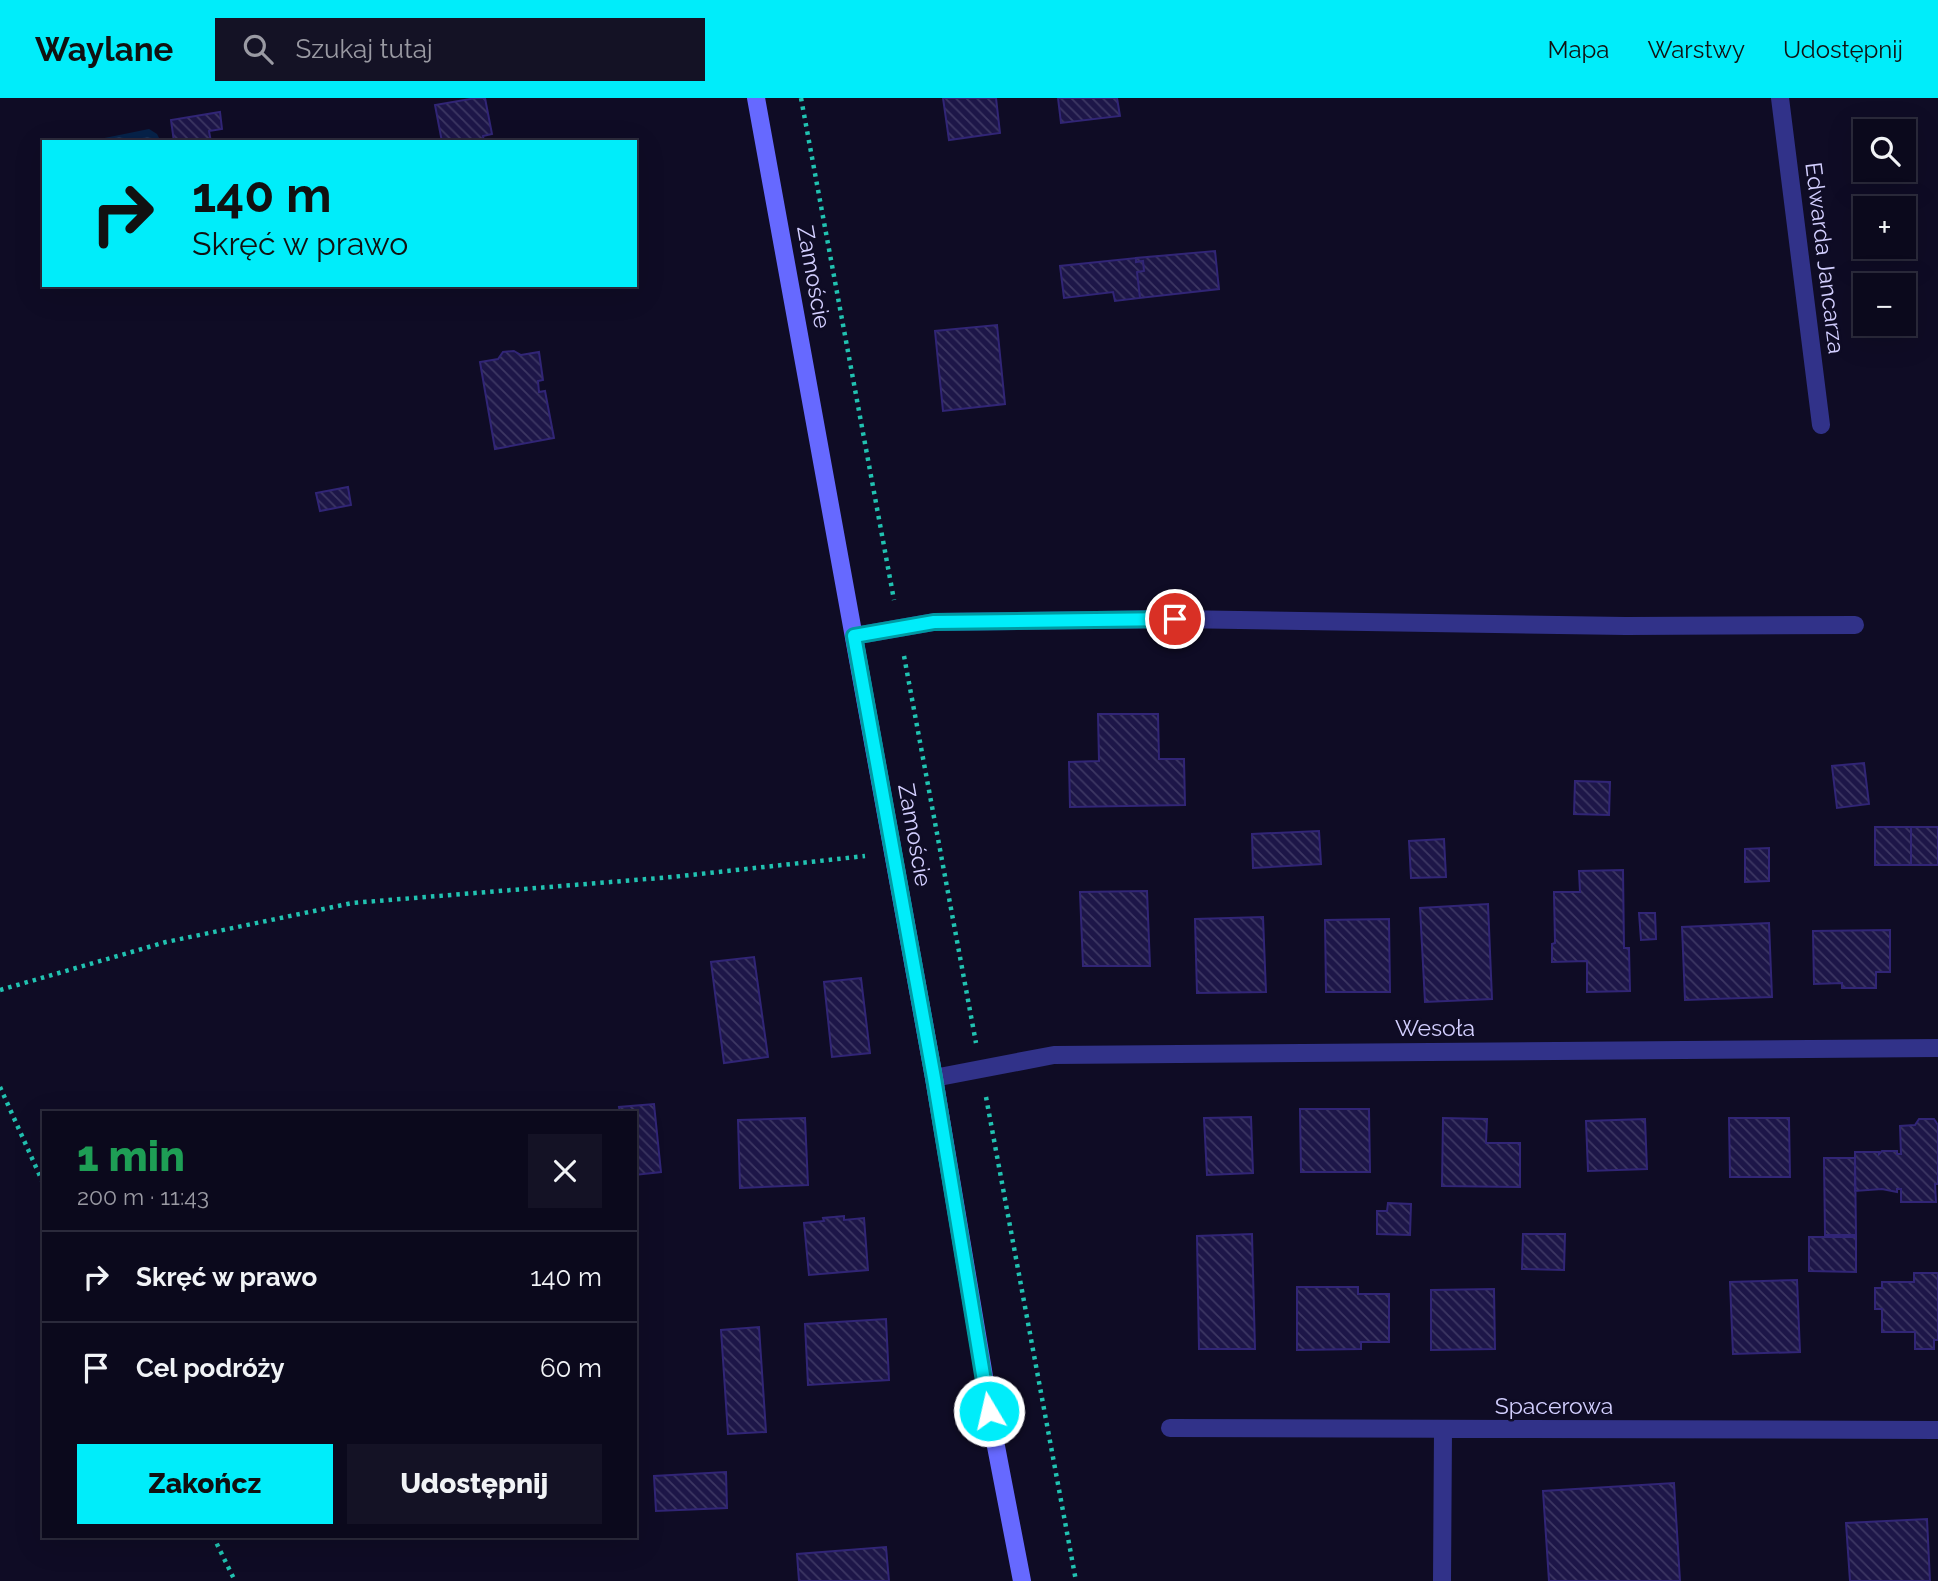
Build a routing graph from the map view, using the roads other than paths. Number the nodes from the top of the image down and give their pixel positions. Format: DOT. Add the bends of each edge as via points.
graph roads {
  1 [pos="756,98"];
  2 [pos="1780,98"];
  3 [pos="1821,425"];
  4 [pos="1855,625"];
  5 [pos="854,636"];
  6 [pos="1938,1048"];
  7 [pos="934,1078"];
  8 [pos="1170,1428"];
  9 [pos="1938,1430"];
  10 [pos="1443,1431"];
  11 [pos="1022,1581"];
  12 [pos="1442,1581"];
  1 -- 5 [label="street, Zamoście"];
  2 -- 3 [label="street, Edwarda Jancarza"];
  4 -- 5 [label="street" via="1108,619 934,622"];
  5 -- 7 [label="street, Zamoście"];
  6 -- 7 [label="street, Wesoła" via="1054,1055"];
  7 -- 11 [label="street, Zamoście"];
  8 -- 10 [label="street, Spacerowa"];
  9 -- 10 [label="street, Spacerowa"];
  10 -- 12 [label="street"];
}
